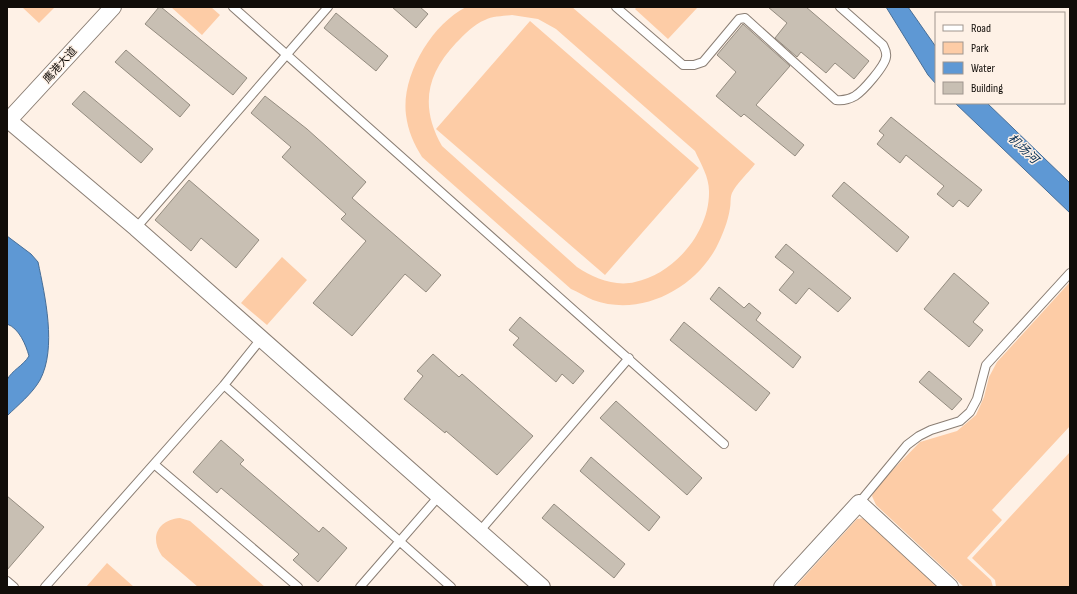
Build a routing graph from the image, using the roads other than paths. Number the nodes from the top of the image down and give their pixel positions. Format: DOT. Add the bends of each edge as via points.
graph roads {
  1 [pos="113,7"];
  2 [pos="233,7"];
  3 [pos="328,7"];
  4 [pos="616,7"];
  5 [pos="840,7"];
  6 [pos="286,55"];
  7 [pos="8,121"];
  8 [pos="136,228"];
  9 [pos="1070,273"];
  10 [pos="261,339"];
  11 [pos="629,358"];
  12 [pos="224,385"];
  13 [pos="724,444"];
  14 [pos="154,464"];
  15 [pos="439,496"];
  16 [pos="859,503"];
  17 [pos="479,532"];
  18 [pos="400,541"];
  19 [pos="7,581"];
  20 [pos="14,587"];
  21 [pos="45,587"];
  22 [pos="298,587"];
  23 [pos="360,587"];
  24 [pos="451,587"];
  25 [pos="542,587"];
  26 [pos="782,587"];
  27 [pos="950,587"];
  1 -- 7 [label="street, 鹰港大道"];
  2 -- 6 [label="lane"];
  3 -- 6 [label="lane"];
  4 -- 5 [label="lane" via="683,65 703,62 739,19 744,18 836,100 845,101 856,96 882,67 886,51 883,45"];
  6 -- 8 [label="lane"];
  6 -- 11 [label="lane"];
  7 -- 8 [label="street"];
  8 -- 10 [label="street"];
  9 -- 16 [label="lane" via="986,365 977,399 970,412 960,422 931,430 907,445"];
  10 -- 12 [label="lane"];
  10 -- 15 [label="street"];
  11 -- 13 [label="lane"];
  11 -- 17 [label="lane"];
  12 -- 14 [label="lane"];
  12 -- 18 [label="lane"];
  14 -- 21 [label="lane"];
  14 -- 22 [label="lane"];
  15 -- 17 [label="street"];
  15 -- 18 [label="lane"];
  16 -- 26 [label="street"];
  16 -- 27 [label="street"];
  17 -- 25 [label="street"];
  18 -- 23 [label="lane"];
  18 -- 24 [label="lane"];
  19 -- 20 [label="lane"];
}
